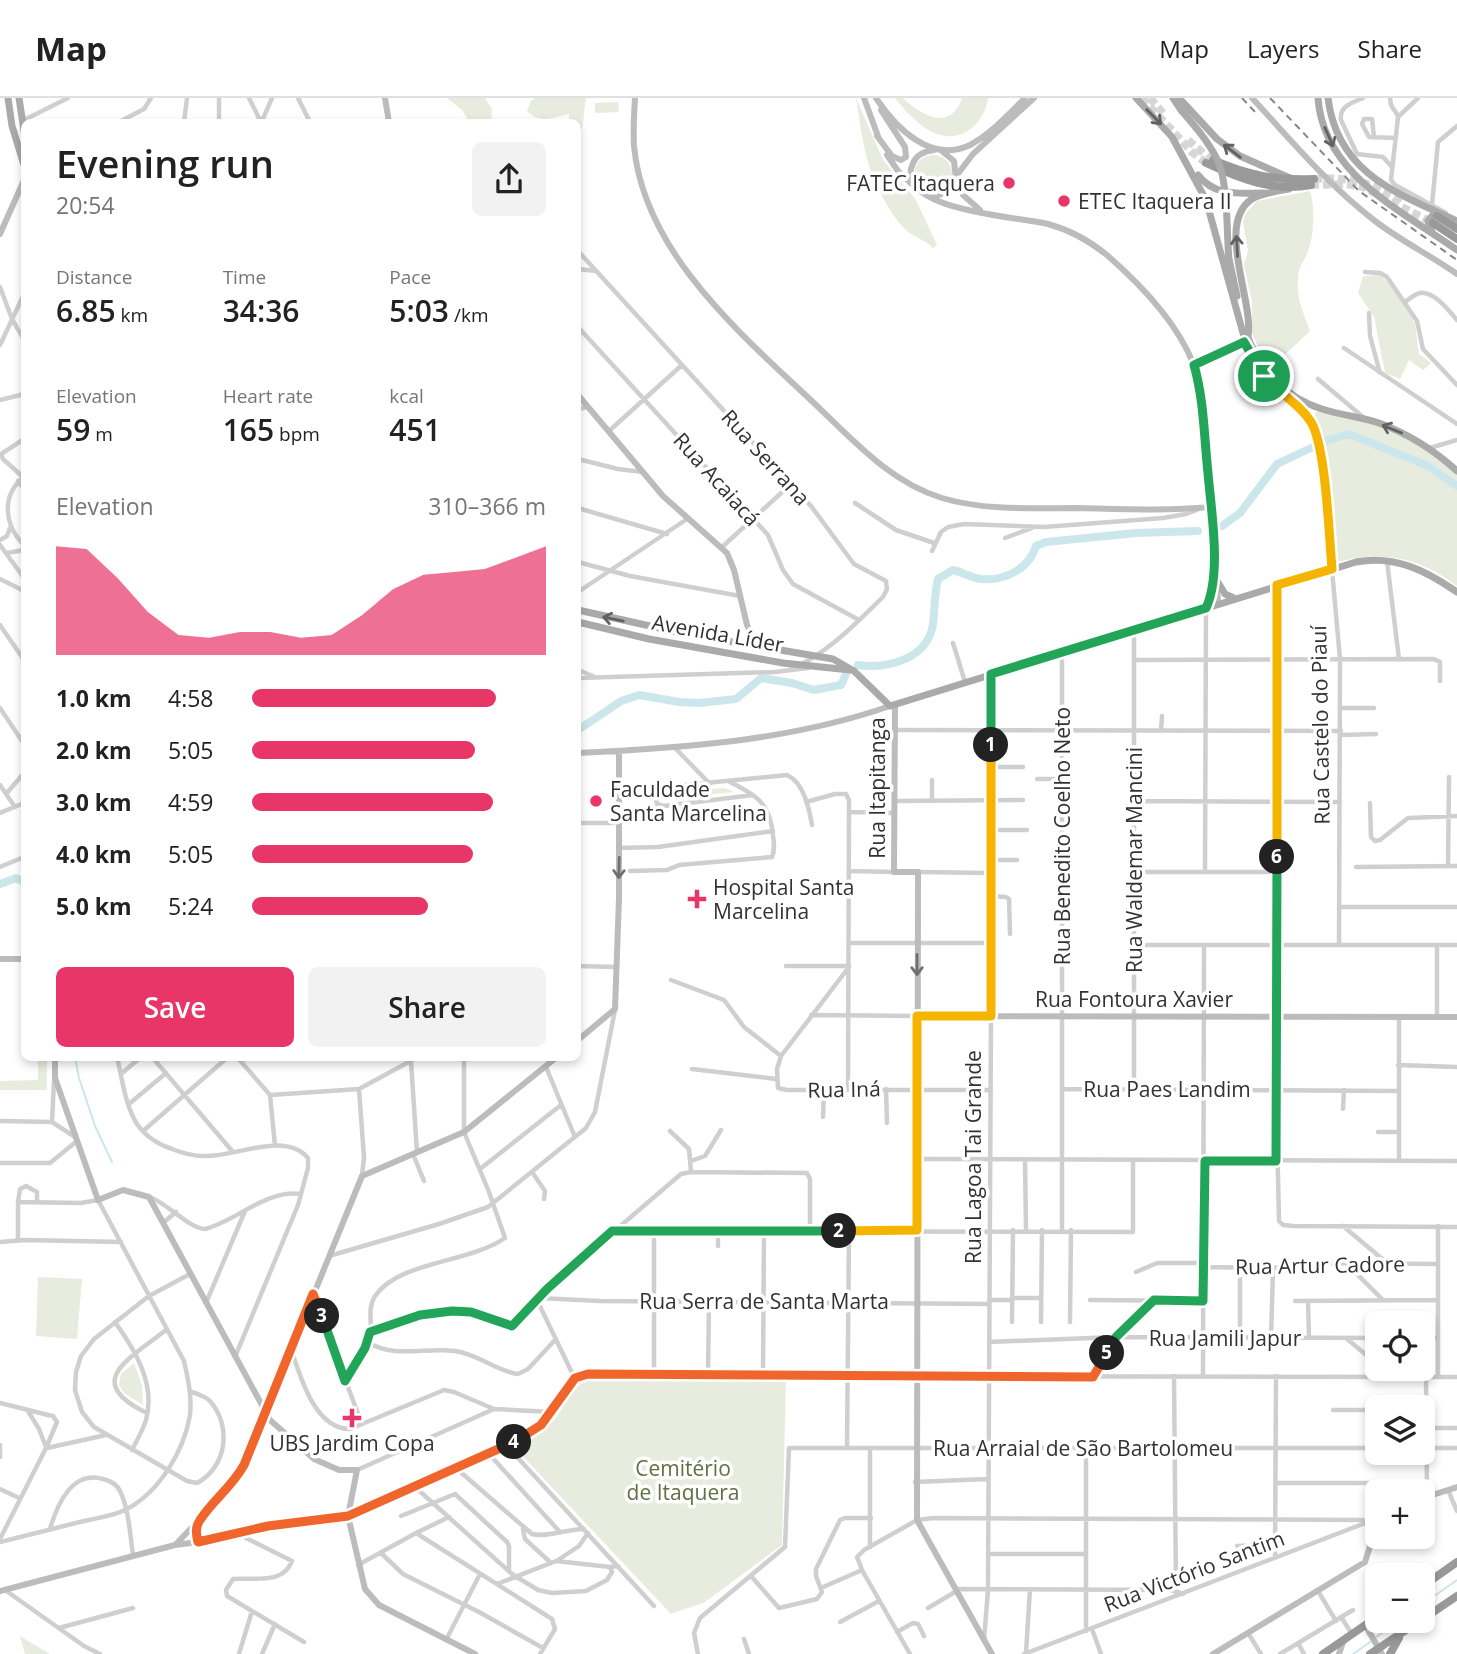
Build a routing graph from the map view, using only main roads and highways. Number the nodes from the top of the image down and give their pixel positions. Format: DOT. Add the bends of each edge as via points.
graph roads {
  1 [pos="8,98"];
  2 [pos="1136,98"];
  3 [pos="1173,98"];
  4 [pos="1178,98"];
  5 [pos="1318,98"];
  6 [pos="1328,98"];
  7 [pos="20,100"];
  8 [pos="22,119"];
  9 [pos="21,155"];
  10 [pos="1185,158"];
  11 [pos="1208,161"];
  12 [pos="1312,182"];
  13 [pos="1292,184"];
  14 [pos="1272,192"];
  15 [pos="1415,202"];
  16 [pos="1406,215"];
  17 [pos="1438,218"];
  18 [pos="1457,221"];
  19 [pos="1457,229"];
  20 [pos="1433,233"];
  21 [pos="1457,239"];
  22 [pos="1457,250"];
  23 [pos="1246,340"];
  24 [pos="1309,403"];
  25 [pos="1319,408"];
  26 [pos="1303,411"];
  27 [pos="1311,423"];
  28 [pos="1457,471"];
  29 [pos="1332,569"];
  30 [pos="1216,579"];
  31 [pos="1457,592"];
  32 [pos="1235,599"];
  33 [pos="581,611"];
  34 [pos="581,623"];
  35 [pos="854,671"];
  36 [pos="1457,1562"];
  37 [pos="1435,1578"];
  38 [pos="1457,1596"];
  39 [pos="1435,1611"];
  40 [pos="1365,1630"];
  41 [pos="1402,1633"];
  42 [pos="1403,1633"];
  43 [pos="1380,1648"];
  44 [pos="1323,1654"];
  45 [pos="1370,1654"];
  46 [pos="1390,1654"];
  1 -- 9 [label="main road"];
  2 -- 10 [label="main road, one-way"];
  3 -- 23 [label="main road, bridge" via="1220,167 1229,259"];
  13 -- 4 [label="main road, one-way" via="1240,156"];
  5 -- 16 [label="main road, one-way" via="1326,134 1339,157"];
  6 -- 15 [label="main road" via="1340,138 1355,160 1377,181"];
  7 -- 8 [label="main road"];
  10 -- 14 [label="main road" via="1203,181 1217,190"];
  10 -- 23 [label="main road" via="1213,219"];
  11 -- 13 [label="highway"];
  12 -- 13 [label="highway"];
  13 -- 14 [label="main road"];
  23 -- 14 [label="main road, one-way" via="1247,304 1237,251 1239,220 1253,199"];
  15 -- 16 [label="main road" via="1420,214"];
  15 -- 17 [label="main road"];
  16 -- 20 [label="main road"];
  17 -- 18 [label="main road"];
  17 -- 19 [label="highway"];
  17 -- 20 [label="main road" via="1429,219"];
  17 -- 21 [label="highway"];
  20 -- 22 [label="main road"];
  23 -- 24 [label="main road" via="1277,383"];
  23 -- 26 [label="main road, Rua Castelo do Piauí" via="1259,370"];
  24 -- 25 [label="main road"];
  24 -- 26 [label="main road" via="1309,410"];
  25 -- 27 [label="main road"];
  28 -- 25 [label="main road, one-way" via="1430,448 1400,432"];
  26 -- 27 [label="main road, Rua Castelo do Piauí"];
  27 -- 29 [label="main road, Rua Castelo do Piauí" via="1319,451"];
  29 -- 31 [label="main road" via="1364,560 1387,560 1418,568"];
  29 -- 32 [label="main road"];
  30 -- 32 [label="main road" via="1225,594"];
  32 -- 35 [label="main road, Avenida Líder" via="892,705"];
  35 -- 33 [label="main road, Avenida Líder, one-way" via="822,656 757,648"];
  34 -- 35 [label="main road, Avenida Líder" via="649,639"];
  36 -- 37 [label="highway"];
  38 -- 39 [label="highway"];
  40 -- 44 [label="highway"];
  41 -- 43 [label="highway"];
  42 -- 46 [label="highway"];
  43 -- 45 [label="highway"];
}
